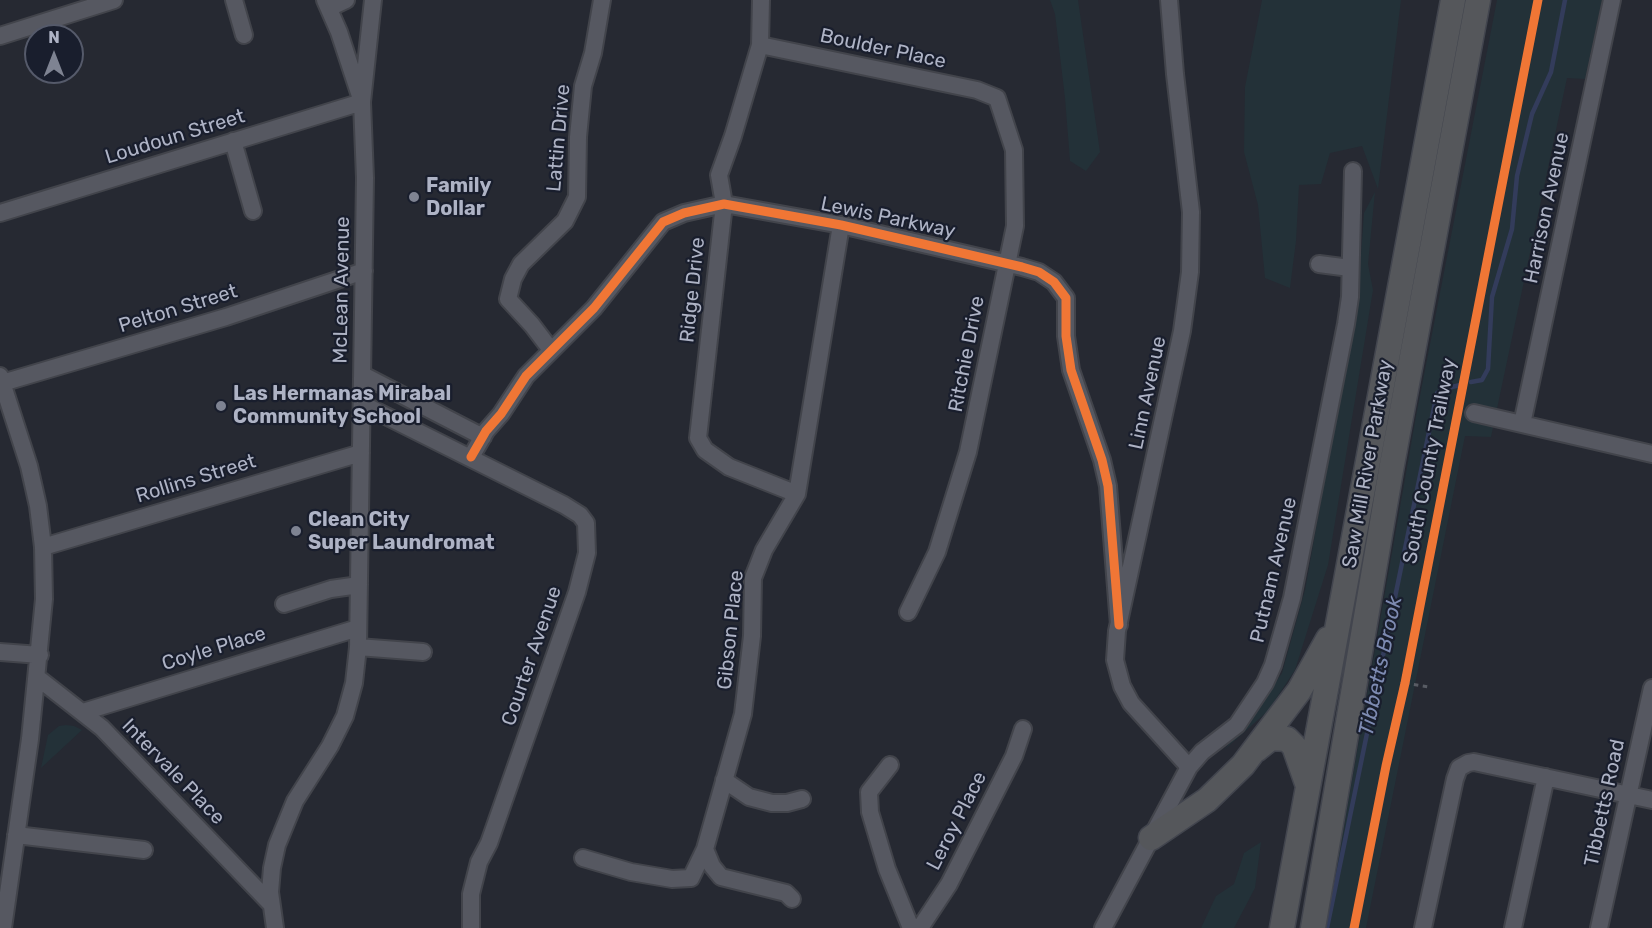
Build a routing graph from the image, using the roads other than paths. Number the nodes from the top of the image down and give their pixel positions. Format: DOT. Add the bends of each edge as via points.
graph roads {
  1 [pos="114,0"];
  2 [pos="234,0"];
  3 [pos="346,0"];
  4 [pos="373,0"];
  5 [pos="602,0"];
  6 [pos="761,0"];
  7 [pos="1169,0"];
  8 [pos="1453,0"];
  9 [pos="1478,0"];
  10 [pos="1612,0"];
  11 [pos="327,4"];
  12 [pos="244,35"];
  13 [pos="0,36"];
  14 [pos="760,45"];
  15 [pos="997,98"];
  16 [pos="362,102"];
  17 [pos="234,141"];
  18 [pos="1353,171"];
  19 [pos="724,204"];
  20 [pos="253,211"];
  21 [pos="0,213"];
  22 [pos="841,225"];
  23 [pos="1006,263"];
  24 [pos="1319,264"];
  25 [pos="1350,268"];
  26 [pos="364,271"];
  27 [pos="551,350"];
  28 [pos="363,375"];
  29 [pos="1,380"];
  30 [pos="362,404"];
  31 [pos="1474,413"];
  32 [pos="1522,424"];
  33 [pos="483,437"];
  34 [pos="361,453"];
  35 [pos="1652,454"];
  36 [pos="471,457"];
  37 [pos="797,494"];
  38 [pos="44,547"];
  39 [pos="359,585"];
  40 [pos="284,604"];
  41 [pos="908,612"];
  42 [pos="1341,613"];
  43 [pos="1119,625"];
  44 [pos="358,628"];
  45 [pos="358,647"];
  46 [pos="0,652"];
  47 [pos="423,652"];
  48 [pos="40,655"];
  49 [pos="38,678"];
  50 [pos="1652,688"];
  51 [pos="83,712"];
  52 [pos="1023,729"];
  53 [pos="1252,754"];
  54 [pos="890,765"];
  55 [pos="1189,766"];
  56 [pos="1546,777"];
  57 [pos="724,780"];
  58 [pos="1309,788"];
  59 [pos="1629,795"];
  60 [pos="802,800"];
  61 [pos="1652,800"];
  62 [pos="16,835"];
  63 [pos="1151,838"];
  64 [pos="705,849"];
  65 [pos="144,850"];
  66 [pos="583,858"];
  67 [pos="792,899"];
  68 [pos="271,904"];
  69 [pos="3,928"];
  70 [pos="275,928"];
  71 [pos="471,928"];
  72 [pos="911,928"];
  73 [pos="920,928"];
  74 [pos="1103,928"];
  75 [pos="1282,928"];
  76 [pos="1313,928"];
  77 [pos="1423,928"];
  78 [pos="1513,928"];
  79 [pos="1599,928"];
  1 -- 13 [label="street"];
  2 -- 12 [label="street"];
  3 -- 11 [label="street"];
  4 -- 16 [label="street"];
  5 -- 27 [label="street, Lattin Drive" via="583,86 577,197 565,221 521,264 508,299"];
  6 -- 14 [label="street, Ridge Drive"];
  7 -- 43 [label="street, Linn Avenue" via="1191,212 1190,272 1178,354"];
  8 -- 42 [label="highway, Saw Mill River Parkway"];
  9 -- 76 [label="highway, Saw Mill River Parkway" via="1391,470"];
  10 -- 32 [label="street, Harrison Avenue"];
  11 -- 16 [label="street, McLean Avenue"];
  14 -- 15 [label="street, Boulder Place" via="977,90"];
  14 -- 19 [label="street, Ridge Drive" via="719,175"];
  15 -- 23 [label="street, Ritchie Drive" via="1014,150 1015,226"];
  16 -- 17 [label="street, Loudoun Street"];
  16 -- 26 [label="street, McLean Avenue"];
  17 -- 20 [label="street"];
  17 -- 21 [label="street, Loudoun Street"];
  18 -- 25 [label="street, Putnam Avenue"];
  19 -- 22 [label="street, Lewis Parkway"];
  19 -- 27 [label="street, Lewis Parkway" via="663,222 594,308"];
  19 -- 37 [label="street, Ridge Drive" via="698,438 705,450 729,467"];
  22 -- 23 [label="street, Lewis Parkway"];
  22 -- 37 [label="street, Gibson Place"];
  23 -- 41 [label="street, Ritchie Drive" via="968,452 937,552"];
  23 -- 43 [label="street, Lewis Parkway" via="1047,277 1066,298 1071,370 1108,486"];
  24 -- 25 [label="street"];
  25 -- 55 [label="street, Putnam Avenue" via="1347,324 1279,645 1269,674 1243,718"];
  26 -- 28 [label="street, McLean Avenue"];
  26 -- 29 [label="street, Pelton Street" via="226,317"];
  27 -- 33 [label="street, Lewis Parkway" via="526,376"];
  28 -- 30 [label="street, McLean Avenue"];
  28 -- 33 [label="street"];
  29 -- 38 [label="street" via="29,466"];
  30 -- 34 [label="street, McLean Avenue"];
  30 -- 36 [label="street"];
  31 -- 32 [label="street"];
  32 -- 35 [label="street"];
  33 -- 36 [label="street, Lewis Parkway"];
  34 -- 38 [label="street, Rollins Street"];
  34 -- 39 [label="street, McLean Avenue"];
  36 -- 71 [label="street, Courter Avenue" via="580,515 586,523 586,553 577,592 479,862 471,894"];
  37 -- 57 [label="street, Gibson Place" via="764,550 753,578 752,636 743,714"];
  38 -- 48 [label="street"];
  39 -- 40 [label="street"];
  39 -- 44 [label="street, McLean Avenue"];
  42 -- 53 [label="highway" via="1313,669"];
  42 -- 58 [label="highway, Saw Mill River Parkway"];
  43 -- 55 [label="street, Linn Avenue" via="1115,660 1126,695 1144,720"];
  44 -- 45 [label="street, McLean Avenue"];
  44 -- 51 [label="street, Coyle Place"];
  45 -- 47 [label="street"];
  45 -- 68 [label="street, McLean Avenue" via="345,716 295,801 281,833 272,868"];
  46 -- 48 [label="street"];
  48 -- 49 [label="street"];
  49 -- 51 [label="street, Intervale Place"];
  49 -- 62 [label="street"];
  50 -- 59 [label="street, Tibbetts Road"];
  51 -- 68 [label="street, Intervale Place"];
  52 -- 73 [label="street, Leroy Place" via="1014,756 950,884"];
  53 -- 58 [label="highway" via="1271,738 1287,739 1294,746"];
  53 -- 63 [label="highway" via="1213,795"];
  54 -- 72 [label="street" via="869,792 870,812"];
  55 -- 63 [label="street, Putnam Avenue"];
  56 -- 59 [label="street"];
  56 -- 77 [label="street" via="1474,762 1459,768"];
  56 -- 78 [label="street"];
  57 -- 60 [label="street" via="749,797 772,803"];
  57 -- 64 [label="street, Gibson Place"];
  58 -- 75 [label="highway, Saw Mill River Parkway"];
  59 -- 61 [label="street"];
  59 -- 79 [label="street, Tibbetts Road"];
  62 -- 65 [label="street"];
  62 -- 69 [label="street"];
  63 -- 74 [label="street, Putnam Avenue"];
  64 -- 66 [label="street, Gibson Place" via="690,878 631,872"];
  64 -- 67 [label="street" via="722,877 786,893"];
  68 -- 70 [label="street, McLean Avenue"];
}
